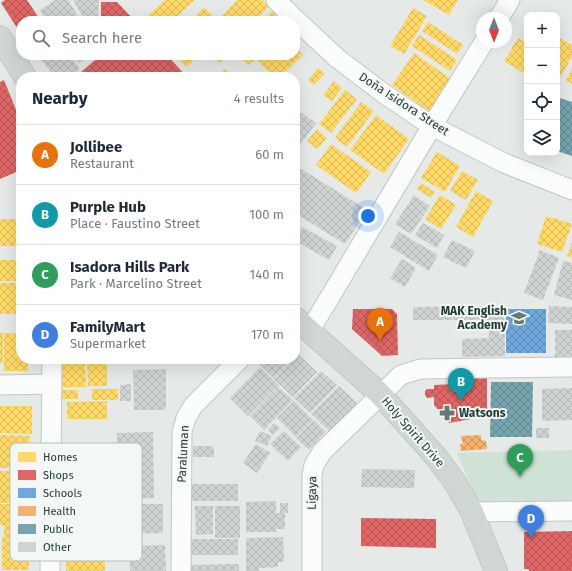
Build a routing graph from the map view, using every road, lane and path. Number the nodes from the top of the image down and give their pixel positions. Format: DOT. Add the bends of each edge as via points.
graph roads {
  1 [pos="276,0"];
  2 [pos="510,0"];
  3 [pos="503,12"];
  4 [pos="292,16"];
  5 [pos="300,24"];
  6 [pos="0,37"];
  7 [pos="480,48"];
  8 [pos="22,72"];
  9 [pos="432,126"];
  10 [pos="572,190"];
  11 [pos="302,324"];
  12 [pos="52,364"];
  13 [pos="235,364"];
  14 [pos="572,367"];
  15 [pos="0,384"];
  16 [pos="52,384"];
  17 [pos="380,394"];
  18 [pos="51,443"];
  19 [pos="572,511"];
  20 [pos="472,512"];
  21 [pos="50,561"];
  22 [pos="50,571"];
  23 [pos="180,571"];
  24 [pos="312,571"];
  25 [pos="496,571"];
  1 -- 4 [label="street, Doña Isidora Street"];
  2 -- 3 [label="street"];
  5 -- 9 [label="street, Doña Isidora Street" via="337,58 383,94"];
  6 -- 8 [label="main road"];
  7 -- 9 [label="street"];
  9 -- 10 [label="street, Doña Isidora Street" via="504,163"];
  9 -- 11 [label="street" via="324,307"];
  11 -- 17 [label="main road, Holy Spirit Drive"];
  12 -- 16 [label="street"];
  13 -- 23 [label="street, Paraluman" via="193,406 182,432"];
  14 -- 17 [label="street, Ligaya" via="420,369 401,375"];
  15 -- 16 [label="street"];
  16 -- 18 [label="street"];
  17 -- 20 [label="main road, Holy Spirit Drive" via="437,458"];
  17 -- 24 [label="street, Ligaya" via="322,452 314,465"];
  19 -- 20 [label="street"];
  20 -- 25 [label="main road, Holy Spirit Drive"];
  21 -- 22 [label="street"];
}
